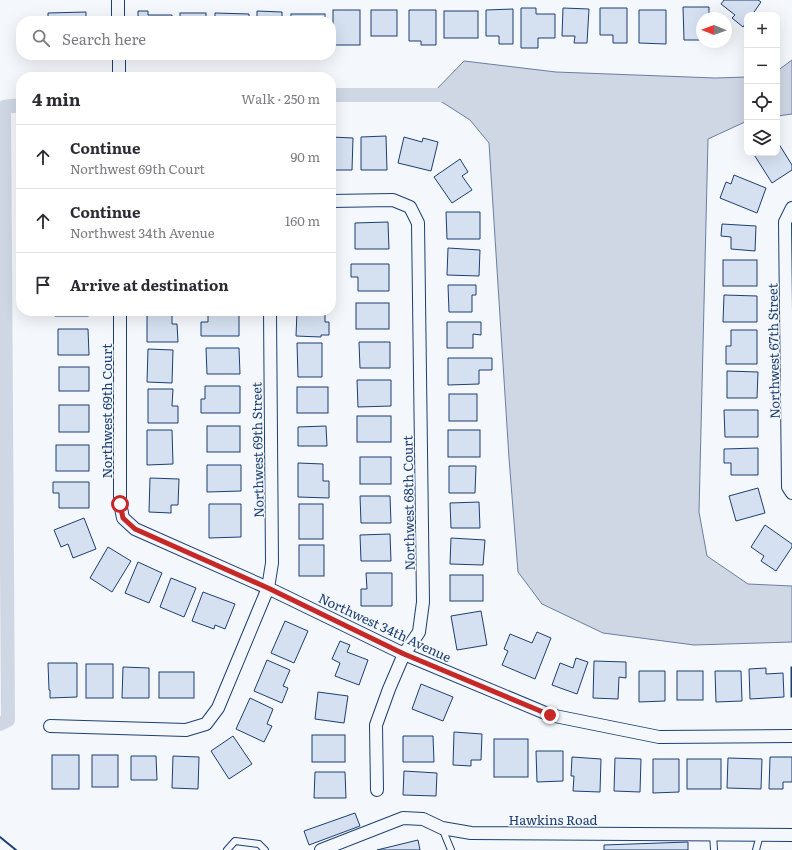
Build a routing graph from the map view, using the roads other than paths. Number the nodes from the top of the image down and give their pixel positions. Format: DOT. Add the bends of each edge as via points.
graph roads {
  1 [pos="118,0"];
  2 [pos="118,16"];
  3 [pos="119,60"];
  4 [pos="119,72"];
  5 [pos="336,201"];
  6 [pos="792,208"];
  7 [pos="120,316"];
  8 [pos="270,316"];
  9 [pos="792,494"];
  10 [pos="268,588"];
  11 [pos="404,654"];
  12 [pos="50,726"];
  13 [pos="792,736"];
  14 [pos="377,790"];
  15 [pos="442,828"];
  16 [pos="713,834"];
  17 [pos="760,835"];
  18 [pos="792,835"];
  19 [pos="227,850"];
  20 [pos="265,850"];
  21 [pos="321,850"];
  22 [pos="451,850"];
  23 [pos="714,850"];
  24 [pos="756,850"];
  1 -- 2 [label="street"];
  3 -- 4 [label="street"];
  5 -- 11 [label="street, Northwest 68th Court" via="394,200 410,207 418,223 423,602 419,632"];
  6 -- 9 [label="street, Northwest 67th Street" via="785,222 788,487"];
  7 -- 10 [label="street, Northwest 69th Court" via="120,504 123,518 135,529"];
  8 -- 10 [label="street, Northwest 69th Street" via="272,563"];
  10 -- 11 [label="street, Northwest 34th Avenue"];
  10 -- 12 [label="street" via="218,708 206,724 186,730"];
  11 -- 13 [label="street, Northwest 34th Avenue" via="550,715 659,737"];
  11 -- 14 [label="street, Northwest 68th Court" via="376,725"];
  15 -- 16 [label="street, Hawkins Road" via="471,833"];
  15 -- 21 [label="street, Hawkins Road" via="423,819 404,818"];
  15 -- 22 [label="lane"];
  16 -- 17 [label="street, Hawkins Road"];
  16 -- 23 [label="lane"];
  17 -- 18 [label="street, Hawkins Road"];
  17 -- 24 [label="lane"];
  19 -- 20 [label="lane" via="235,841 259,844"];
}
